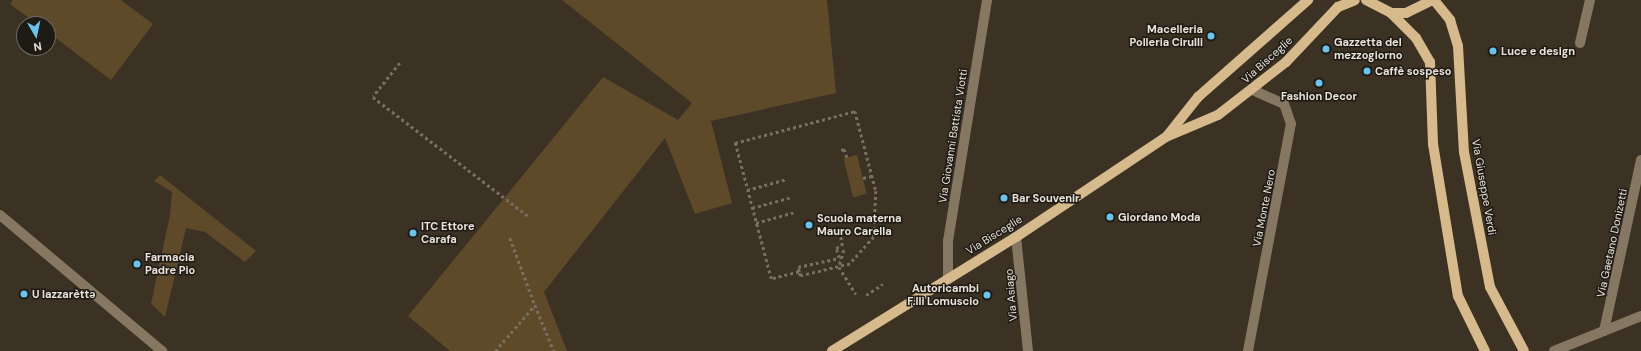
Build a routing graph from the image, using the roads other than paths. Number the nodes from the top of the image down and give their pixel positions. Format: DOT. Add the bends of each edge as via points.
graph roads {
  1 [pos="987,0"];
  2 [pos="1308,0"];
  3 [pos="1355,0"];
  4 [pos="1366,0"];
  5 [pos="1434,0"];
  6 [pos="1590,0"];
  7 [pos="1391,13"];
  8 [pos="1580,43"];
  9 [pos="1253,90"];
  10 [pos="1166,137"];
  11 [pos="1641,160"];
  12 [pos="0,215"];
  13 [pos="1016,237"];
  14 [pos="948,277"];
  15 [pos="1641,316"];
  16 [pos="1604,331"];
  17 [pos="162,351"];
  18 [pos="832,351"];
  19 [pos="1028,351"];
  20 [pos="1248,351"];
  21 [pos="1485,351"];
  22 [pos="1524,351"];
  23 [pos="1554,351"];
  1 -- 14 [label="street, Via Giovanni Battista Viotti" via="948,241"];
  2 -- 10 [label="main road, Via Bisceglie" via="1198,97"];
  3 -- 9 [label="main road, Via Bisceglie" via="1338,7"];
  4 -- 7 [label="main road"];
  5 -- 7 [label="main road, Via Giuseppe Verdi" via="1414,11"];
  5 -- 22 [label="main road, Via Giuseppe Verdi" via="1450,20 1458,46 1464,152 1490,288"];
  6 -- 8 [label="street"];
  7 -- 21 [label="main road" via="1416,38 1430,62 1433,144 1458,296"];
  9 -- 10 [label="main road, Via Bisceglie" via="1218,115"];
  9 -- 20 [label="street, Via Monte Nero" via="1284,104 1291,124"];
  10 -- 13 [label="main road, Via Bisceglie"];
  11 -- 16 [label="street, Via Gaetano Donizetti"];
  12 -- 17 [label="street"];
  13 -- 14 [label="main road, Via Bisceglie"];
  13 -- 19 [label="street, Via Asiago"];
  14 -- 18 [label="main road, Via Bisceglie"];
  15 -- 16 [label="street"];
  16 -- 23 [label="street"];
}
